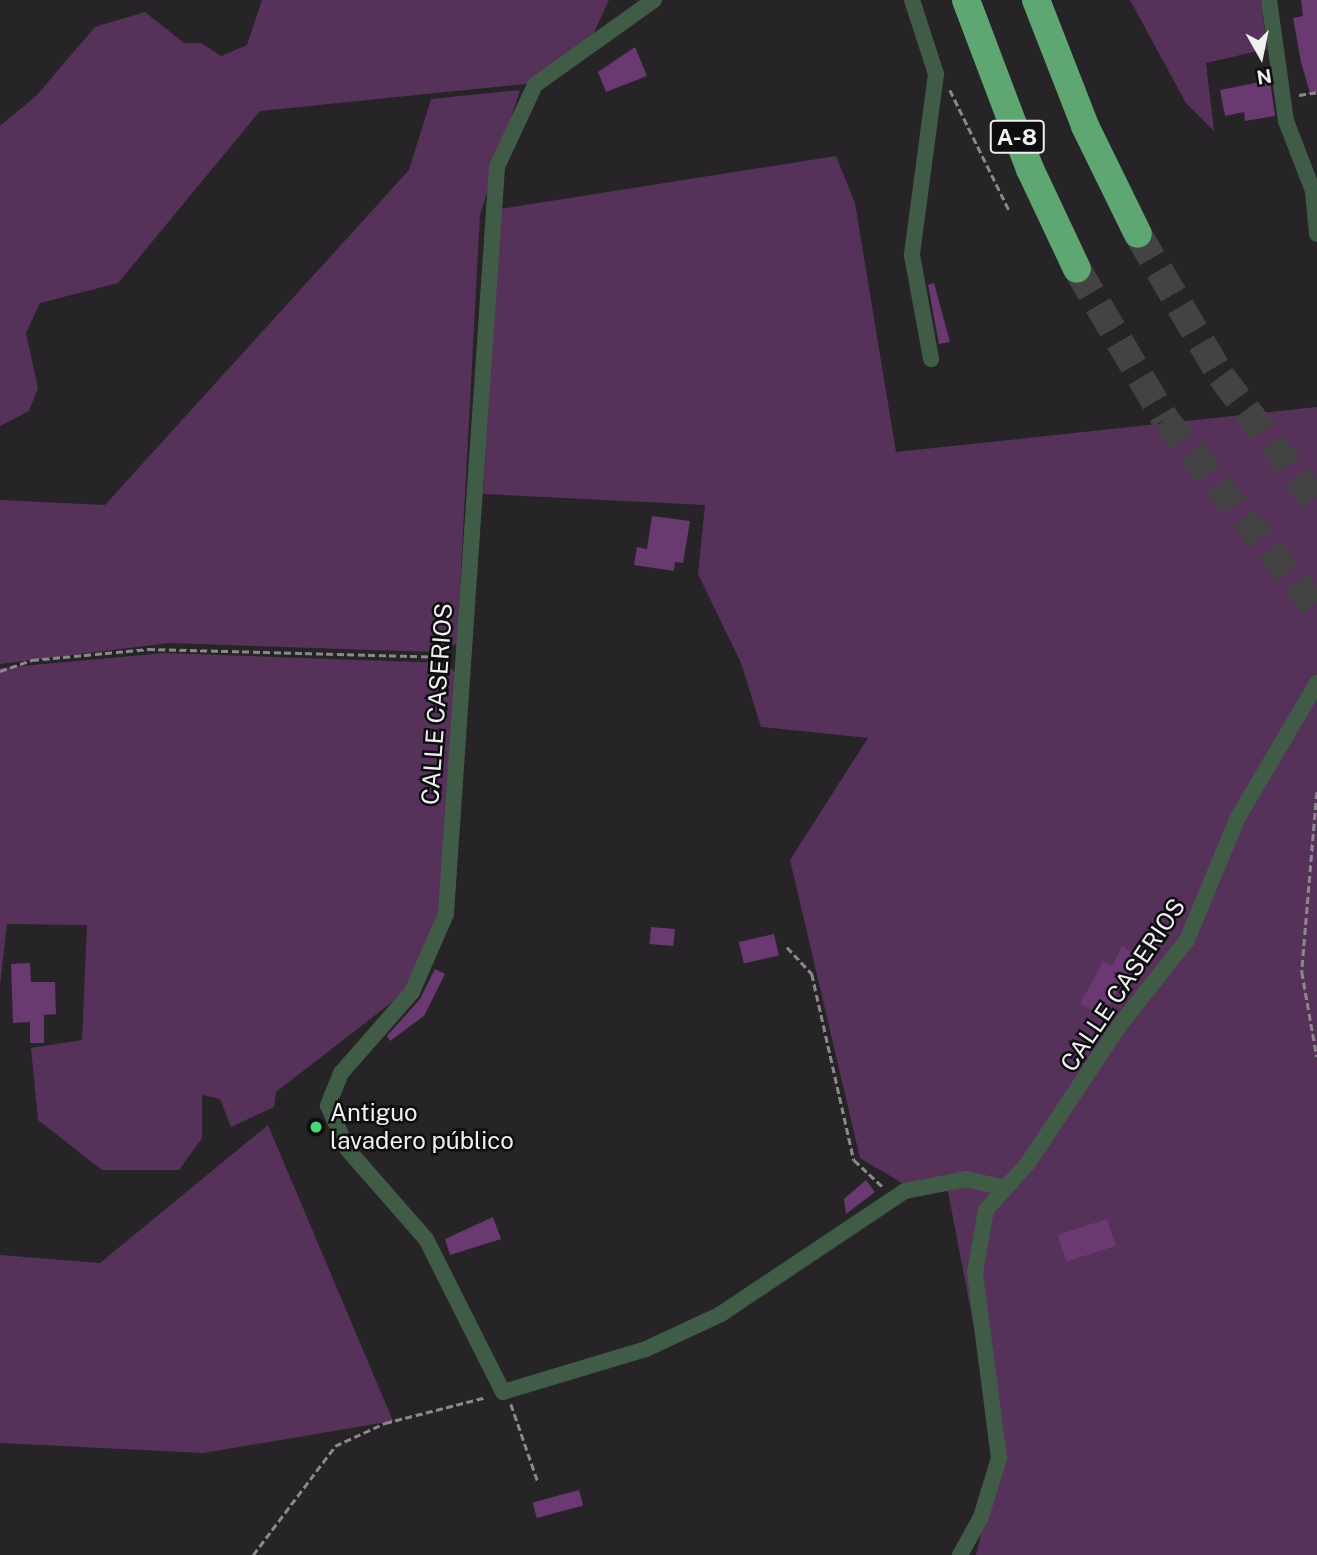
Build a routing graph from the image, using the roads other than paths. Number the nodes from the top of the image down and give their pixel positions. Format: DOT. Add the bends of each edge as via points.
graph roads {
  1 [pos="654,0"];
  2 [pos="912,0"];
  3 [pos="966,0"];
  4 [pos="1036,0"];
  5 [pos="1269,0"];
  6 [pos="1315,190"];
  7 [pos="1138,234"];
  8 [pos="1317,234"];
  9 [pos="1077,269"];
  10 [pos="931,359"];
  11 [pos="1317,683"];
  12 [pos="1001,1187"];
  13 [pos="960,1555"];
  1 -- 12 [label="street, CALLE CASERIOS" via="535,85 497,167 446,914 437,948 412,992 341,1073 328,1106 348,1150 426,1239 503,1392 646,1349 721,1314 892,1197 966,1179"];
  2 -- 10 [label="street" via="936,74 912,255"];
  3 -- 9 [label="highway, A-8" via="1026,158"];
  4 -- 7 [label="highway, A-8" via="1085,126"];
  5 -- 6 [label="street" via="1286,121"];
  6 -- 8 [label="street"];
  11 -- 12 [label="street, CALLE CASERIOS" via="1237,819 1187,940 1119,1026 1028,1163"];
  12 -- 13 [label="street, CALLE CASERIOS" via="986,1210 975,1273 999,1458 981,1517"];
}
